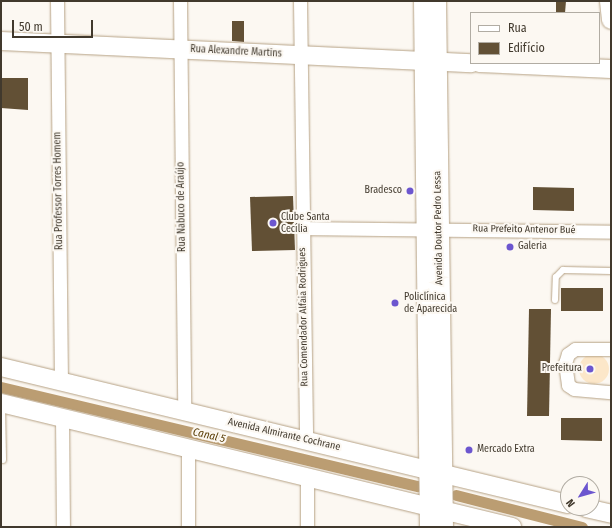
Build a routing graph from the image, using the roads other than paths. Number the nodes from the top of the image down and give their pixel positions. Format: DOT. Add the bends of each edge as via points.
graph roads {
  1 [pos="57,1"];
  2 [pos="180,1"];
  3 [pos="300,1"];
  4 [pos="423,1"];
  5 [pos="437,1"];
  6 [pos="609,1"];
  7 [pos="611,20"];
  8 [pos="1,41"];
  9 [pos="58,43"];
  10 [pos="180,49"];
  11 [pos="301,55"];
  12 [pos="431,61"];
  13 [pos="470,63"];
  14 [pos="501,64"];
  15 [pos="611,69"];
  16 [pos="303,228"];
  17 [pos="431,229"];
  18 [pos="611,232"];
  19 [pos="611,271"];
  20 [pos="555,300"];
  21 [pos="611,349"];
  22 [pos="1,367"];
  23 [pos="61,381"];
  24 [pos="611,392"];
  25 [pos="1,403"];
  26 [pos="184,412"];
  27 [pos="62,416"];
  28 [pos="306,441"];
  29 [pos="188,448"];
  30 [pos="3,460"];
  31 [pos="436,470"];
  32 [pos="306,477"];
  33 [pos="560,502"];
  34 [pos="600,511"];
  35 [pos="611,514"];
  36 [pos="439,515"];
  37 [pos="63,527"];
  38 [pos="188,527"];
  39 [pos="307,527"];
  40 [pos="429,527"];
  41 [pos="512,527"];
  1 -- 9 [label="street, Rua Professor Torres Homem"];
  2 -- 10 [label="street, Rua Nabuco de Araújo"];
  3 -- 11 [label="street, Rua Comendador Alfaia Rodrigues"];
  4 -- 12 [label="main road, Avenida Doutor Pedro Lessa"];
  5 -- 12 [label="main road, Avenida Doutor Pedro Lessa"];
  6 -- 7 [label="main road"];
  8 -- 9 [label="main road, Rua Alexandre Martins"];
  9 -- 10 [label="main road, Rua Alexandre Martins"];
  9 -- 23 [label="street, Rua Professor Torres Homem"];
  10 -- 11 [label="main road, Rua Alexandre Martins"];
  10 -- 26 [label="street, Rua Nabuco de Araújo"];
  11 -- 12 [label="main road, Rua Alexandre Martins"];
  11 -- 16 [label="street, Rua Comendador Alfaia Rodrigues"];
  12 -- 13 [label="main road, Rua Alexandre Martins"];
  12 -- 17 [label="main road, Avenida Doutor Pedro Lessa"];
  14 -- 15 [label="main road"];
  16 -- 17 [label="street, Rua Prefeito Antenor Bué"];
  16 -- 28 [label="street, Rua Comendador Alfaia Rodrigues"];
  17 -- 18 [label="street, Rua Prefeito Antenor Bué"];
  17 -- 31 [label="main road, Avenida Doutor Pedro Lessa"];
  19 -- 20 [label="lane" via="562,270 556,277"];
  21 -- 24 [label="street" via="575,349 568,354 565,363 568,384 574,389"];
  22 -- 23 [label="main road, Avenida Almirante Cochrane"];
  23 -- 26 [label="main road, Avenida Almirante Cochrane"];
  25 -- 27 [label="main road"];
  25 -- 30 [label="lane"];
  26 -- 28 [label="main road, Avenida Almirante Cochrane"];
  27 -- 29 [label="main road"];
  27 -- 37 [label="street"];
  28 -- 31 [label="main road, Avenida Almirante Cochrane"];
  29 -- 32 [label="main road"];
  29 -- 38 [label="street"];
  31 -- 33 [label="main road, Avenida Almirante Cochrane"];
  31 -- 36 [label="main road, Avenida Doutor Pedro Lessa"];
  32 -- 36 [label="main road"];
  32 -- 39 [label="street"];
  34 -- 35 [label="main road"];
  36 -- 40 [label="main road, Avenida Doutor Pedro Lessa"];
  36 -- 41 [label="main road"];
}
